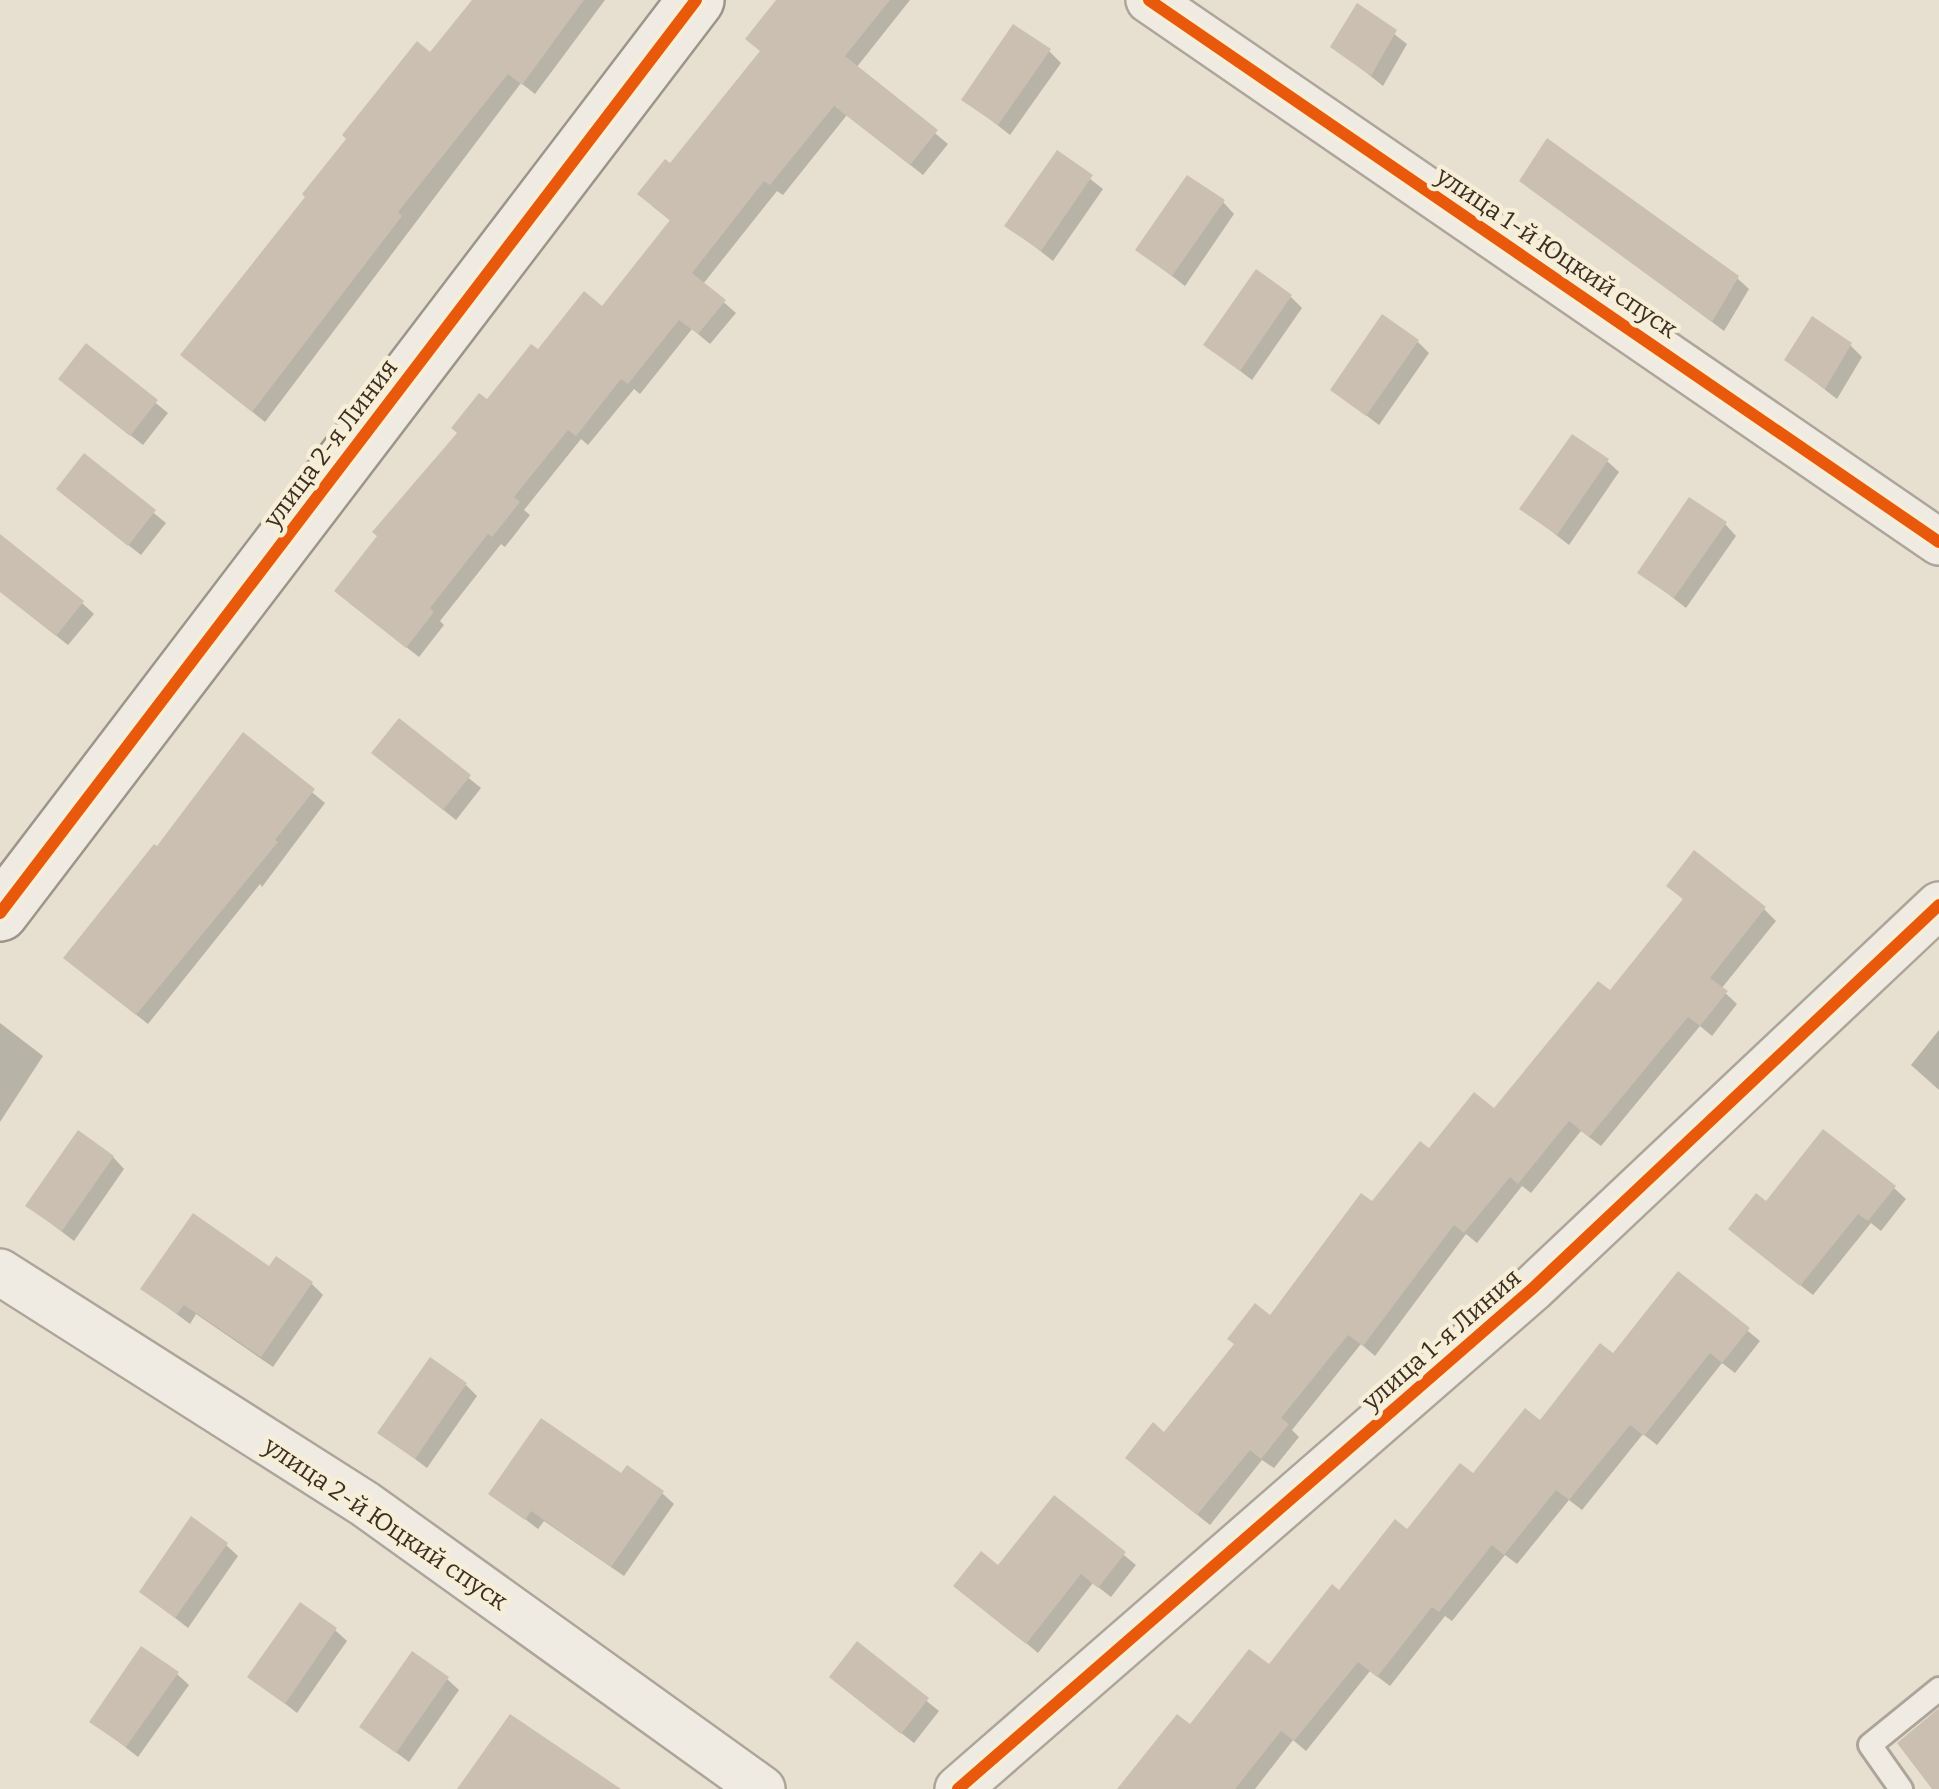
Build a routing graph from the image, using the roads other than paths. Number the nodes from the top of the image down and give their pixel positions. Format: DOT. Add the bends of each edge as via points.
graph roads {
  1 [pos="696,0"];
  2 [pos="1149,0"];
  3 [pos="1939,542"];
  4 [pos="1939,906"];
  5 [pos="0,913"];
  6 [pos="0,1272"];
  7 [pos="1939,1689"];
  8 [pos="762,1789"];
  9 [pos="958,1789"];
  10 [pos="1901,1789"];
  1 -- 5 [label="street, улица 2-я Линия"];
  2 -- 3 [label="street, улица 1-й Юцкий спуск"];
  4 -- 9 [label="street, улица 1-я Линия" via="1534,1288"];
  6 -- 8 [label="street, улица 2-й Юцкий спуск" via="365,1504"];
  7 -- 10 [label="lane" via="1870,1744"];
}
